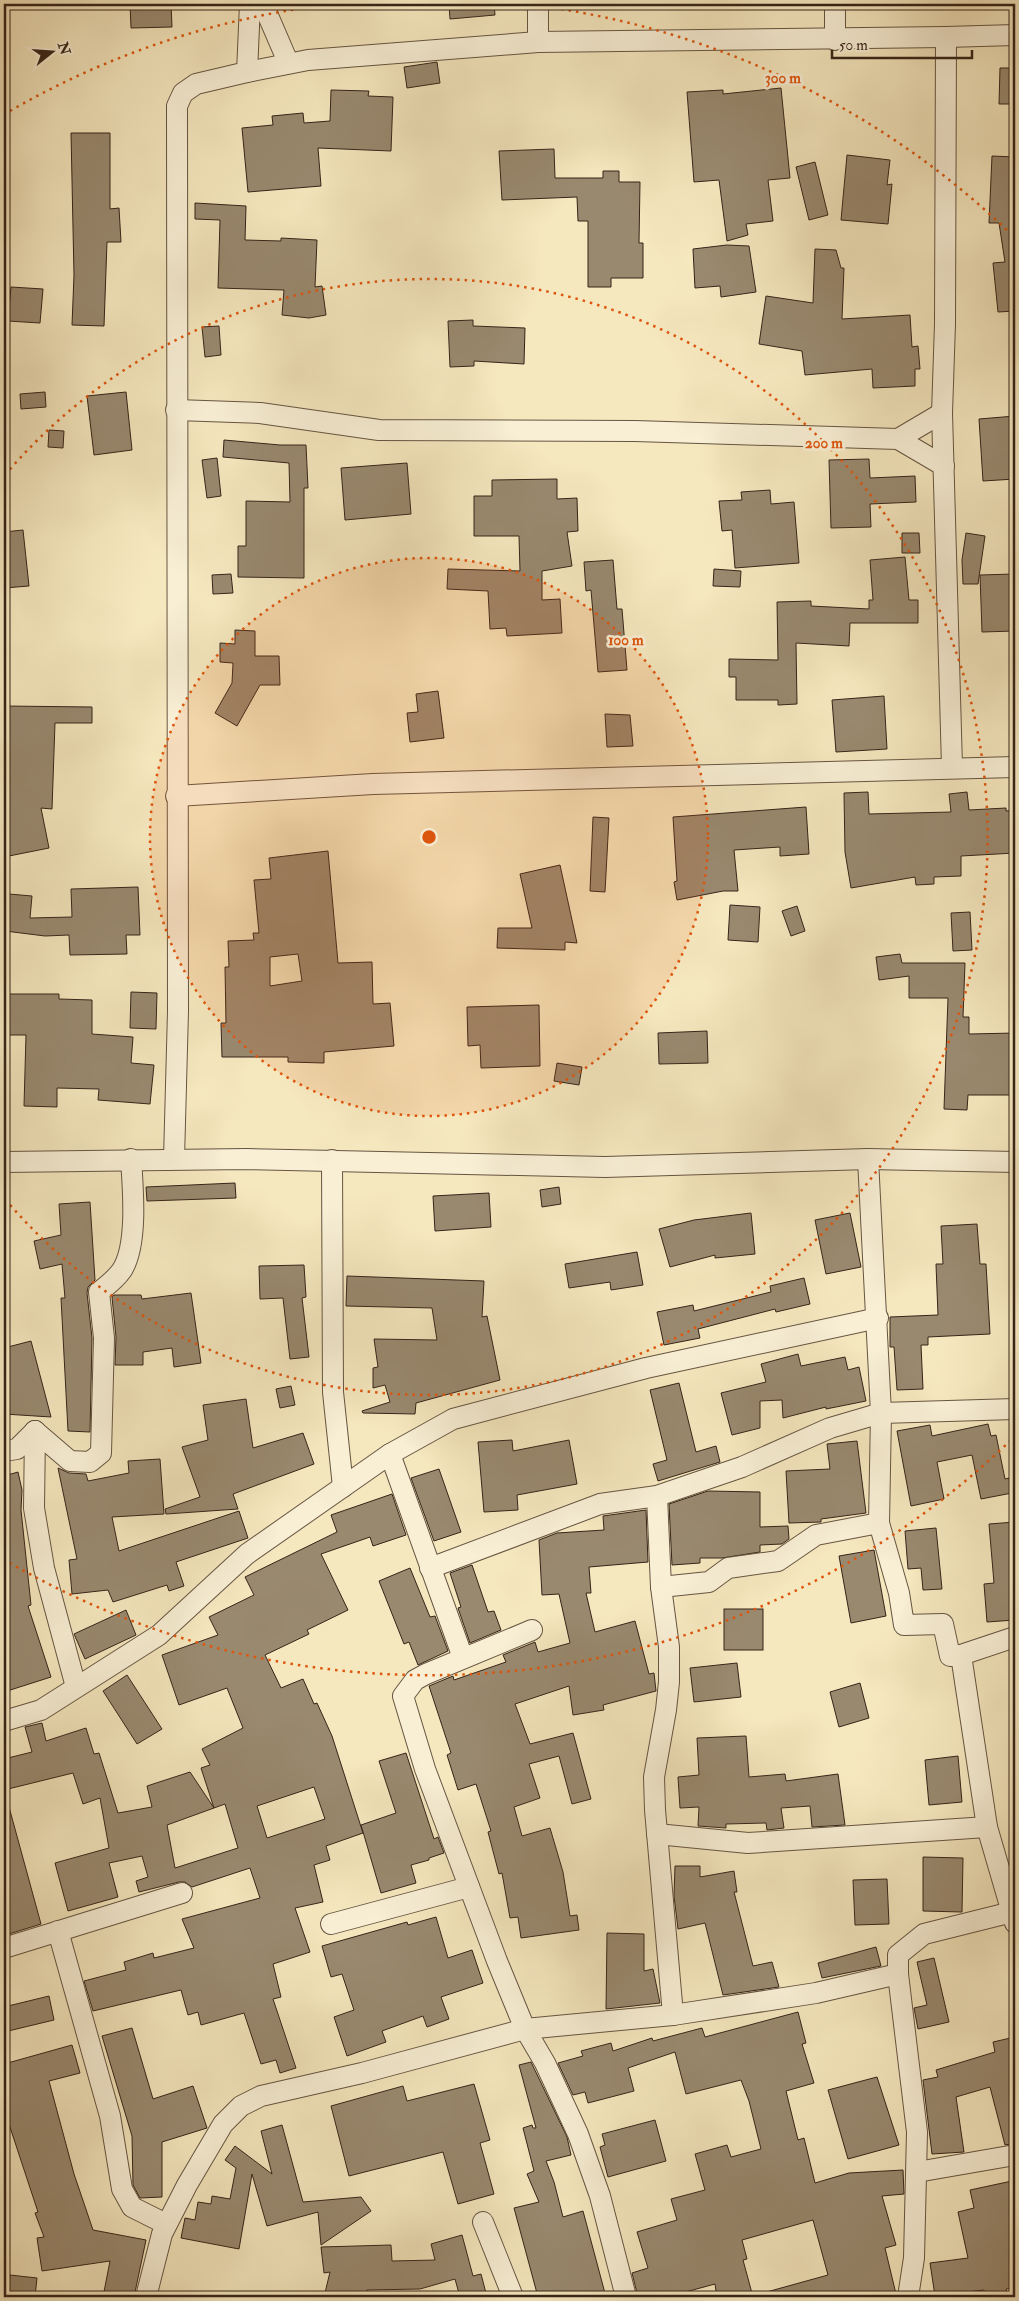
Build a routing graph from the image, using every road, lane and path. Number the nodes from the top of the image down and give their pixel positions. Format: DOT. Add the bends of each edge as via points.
graph roads {
  1 [pos="250,4"];
  2 [pos="263,4"];
  3 [pos="538,4"];
  4 [pos="835,4"];
  5 [pos="1015,35"];
  6 [pos="946,37"];
  7 [pos="835,40"];
  8 [pos="538,42"];
  9 [pos="288,62"];
  10 [pos="247,72"];
  11 [pos="176,410"];
  12 [pos="942,413"];
  13 [pos="898,439"];
  14 [pos="944,466"];
  15 [pos="952,767"];
  16 [pos="1015,767"];
  17 [pos="176,796"];
  18 [pos="131,1159"];
  19 [pos="174,1159"];
  20 [pos="868,1159"];
  21 [pos="332,1160"];
  22 [pos="4,1162"];
  23 [pos="1015,1162"];
  24 [pos="878,1318"];
  25 [pos="1015,1408"];
  26 [pos="882,1413"];
  27 [pos="35,1431"];
  28 [pos="4,1451"];
  29 [pos="390,1454"];
  30 [pos="343,1487"];
  31 [pos="657,1496"];
  32 [pos="879,1523"];
  33 [pos="430,1568"];
  34 [pos="661,1587"];
  35 [pos="532,1630"];
  36 [pos="1015,1637"];
  37 [pos="961,1655"];
  38 [pos="463,1658"];
  39 [pos="76,1687"];
  40 [pos="4,1721"];
  41 [pos="986,1827"];
  42 [pos="657,1834"];
  43 [pos="469,1887"];
  44 [pos="182,1893"];
  45 [pos="1014,1918"];
  46 [pos="331,1924"];
  47 [pos="58,1931"];
  48 [pos="4,1948"];
  49 [pos="898,1974"];
  50 [pos="673,2016"];
  51 [pos="525,2029"];
  52 [pos="1015,2154"];
  53 [pos="916,2172"];
  54 [pos="484,2222"];
  55 [pos="166,2224"];
  56 [pos="146,2297"];
  57 [pos="513,2297"];
  58 [pos="626,2297"];
  59 [pos="908,2297"];
  1 -- 10 [label="street"];
  2 -- 9 [label="street"];
  3 -- 8 [label="street"];
  4 -- 7 [label="street"];
  5 -- 6 [label="street"];
  6 -- 7 [label="street"];
  6 -- 12 [label="street"];
  7 -- 8 [label="street"];
  8 -- 9 [label="street"];
  9 -- 10 [label="street"];
  10 -- 11 [label="street" via="196,84 183,93 177,106"];
  11 -- 13 [label="street" via="260,413 379,430 635,431"];
  11 -- 17 [label="street"];
  12 -- 13 [label="street"];
  12 -- 14 [label="street"];
  13 -- 14 [label="street"];
  14 -- 15 [label="street"];
  15 -- 16 [label="street"];
  15 -- 17 [label="street" via="383,784"];
  17 -- 19 [label="street" via="178,1011"];
  18 -- 19 [label="street"];
  18 -- 22 [label="street"];
  18 -- 27 [label="street" via="135,1206 129,1245 123,1268 100,1292 104,1338 101,1453 90,1462 70,1461"];
  19 -- 21 [label="street"];
  20 -- 21 [label="street" via="605,1167"];
  20 -- 23 [label="street"];
  20 -- 24 [label="street"];
  21 -- 30 [label="street" via="333,1392"];
  24 -- 26 [label="street"];
  24 -- 29 [label="street" via="646,1368 452,1419"];
  25 -- 26 [label="street"];
  26 -- 31 [label="street" via="830,1428 742,1467"];
  26 -- 32 [label="street"];
  27 -- 28 [label="street" via="17,1449"];
  27 -- 39 [label="street" via="34,1508 42,1560"];
  29 -- 30 [label="street"];
  29 -- 33 [label="street"];
  30 -- 39 [label="street" via="247,1554 159,1635"];
  31 -- 33 [label="street" via="600,1504"];
  31 -- 34 [label="street"];
  32 -- 34 [label="street" via="816,1536 778,1561 728,1568 709,1582"];
  32 -- 37 [label="street" via="899,1594 904,1625 943,1624 950,1656"];
  33 -- 38 [label="street"];
  34 -- 42 [label="street" via="669,1647 669,1682 654,1777"];
  35 -- 38 [label="street"];
  36 -- 37 [label="street"];
  37 -- 41 [label="street"];
  38 -- 43 [label="street" via="415,1680 403,1696 425,1769"];
  39 -- 40 [label="street" via="41,1710"];
  41 -- 42 [label="street" via="748,1843"];
  41 -- 45 [label="street"];
  42 -- 50 [label="street"];
  43 -- 46 [label="street"];
  43 -- 51 [label="street"];
  44 -- 47 [label="street"];
  45 -- 49 [label="street" via="924,1934 898,1955"];
  47 -- 48 [label="street"];
  47 -- 55 [label="street" via="110,2116 122,2190 132,2207"];
  49 -- 50 [label="street" via="816,1993"];
  49 -- 53 [label="street" via="917,2132"];
  50 -- 51 [label="street"];
  51 -- 55 [label="street" via="362,2073 261,2096 241,2106 223,2124"];
  51 -- 58 [label="street" via="545,2062 578,2134 600,2196"];
  52 -- 53 [label="street"];
  53 -- 59 [label="street" via="914,2258"];
  54 -- 57 [label="street"];
  55 -- 56 [label="street"];
}
